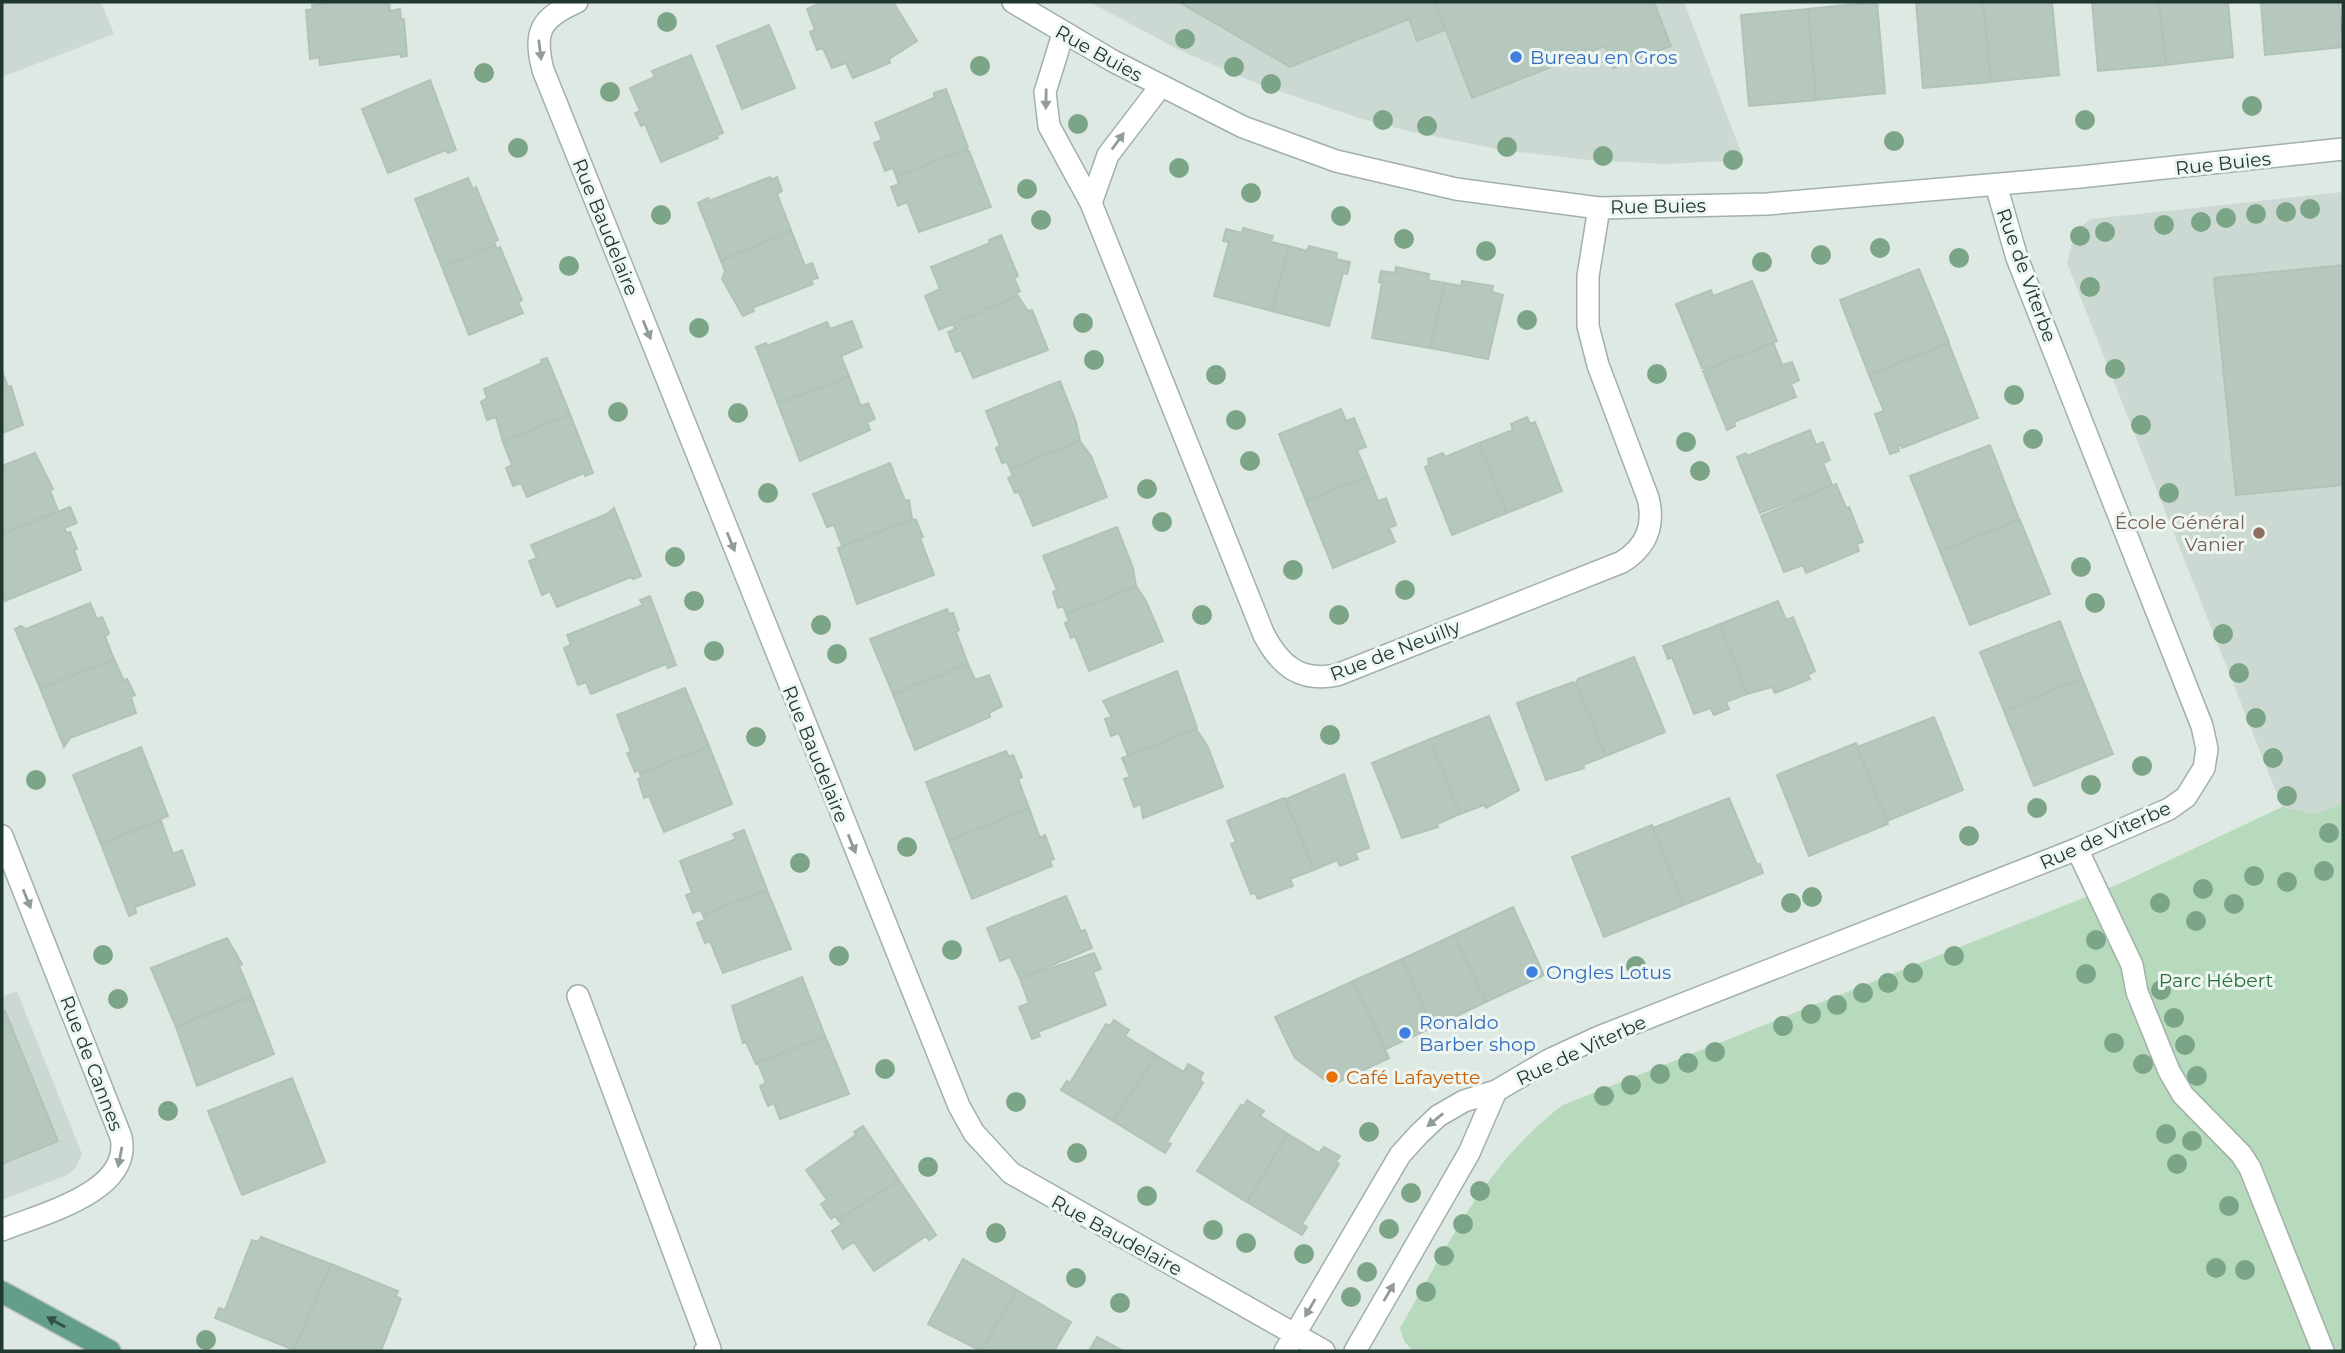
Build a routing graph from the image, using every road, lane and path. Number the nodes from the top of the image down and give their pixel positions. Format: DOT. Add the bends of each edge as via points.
graph roads {
  1 [pos="578,2"];
  2 [pos="1013,2"];
  3 [pos="1063,34"];
  4 [pos="1160,87"];
  5 [pos="2343,149"];
  6 [pos="1996,185"];
  7 [pos="1091,203"];
  8 [pos="1599,208"];
  9 [pos="2,836"];
  10 [pos="2077,849"];
  11 [pos="578,996"];
  12 [pos="1496,1091"];
  13 [pos="2,1230"];
  14 [pos="2,1292"];
  15 [pos="1290,1343"];
  16 [pos="708,1350"];
  17 [pos="110,1351"];
  18 [pos="1324,1351"];
  19 [pos="1355,1351"];
  20 [pos="2323,1351"];
  1 -- 15 [label="street, Rue Baudelaire, one-way" via="548,18 541,27 538,53 543,70 959,1106 974,1133 1011,1173"];
  2 -- 3 [label="street, Rue Buies"];
  3 -- 4 [label="street, Rue Buies"];
  3 -- 7 [label="street, Rue de Neuilly, one-way" via="1045,92 1045,108 1049,126"];
  7 -- 4 [label="street, one-way" via="1108,155"];
  4 -- 8 [label="street, Rue Buies" via="1242,127 1336,161 1456,189"];
  5 -- 6 [label="street, Rue Buies"];
  6 -- 8 [label="street, Rue Buies" via="1767,204"];
  6 -- 10 [label="street, Rue de Viterbe" via="2017,258 2202,726 2207,749 2204,768 2186,797 2169,809"];
  7 -- 8 [label="street, Rue de Neuilly" via="1264,635 1292,671 1319,678 1337,675 1622,562 1642,544 1652,513 1588,326 1588,276"];
  9 -- 13 [label="street, Rue de Cannes, one-way" via="121,1137 123,1153 118,1168 103,1184"];
  10 -- 12 [label="street, Rue de Viterbe" via="1599,1037"];
  10 -- 20 [label="street" via="2132,965 2137,992 2169,1071 2183,1095 2250,1168"];
  11 -- 16 [label="street"];
  12 -- 15 [label="street, Rue de Viterbe, one-way" via="1438,1116 1400,1155"];
  19 -- 12 [label="street, Rue de Viterbe, one-way" via="1469,1153"];
  17 -- 14 [label="main road, one-way"];
  15 -- 18 [label="street, Rue Baudelaire"];
}
